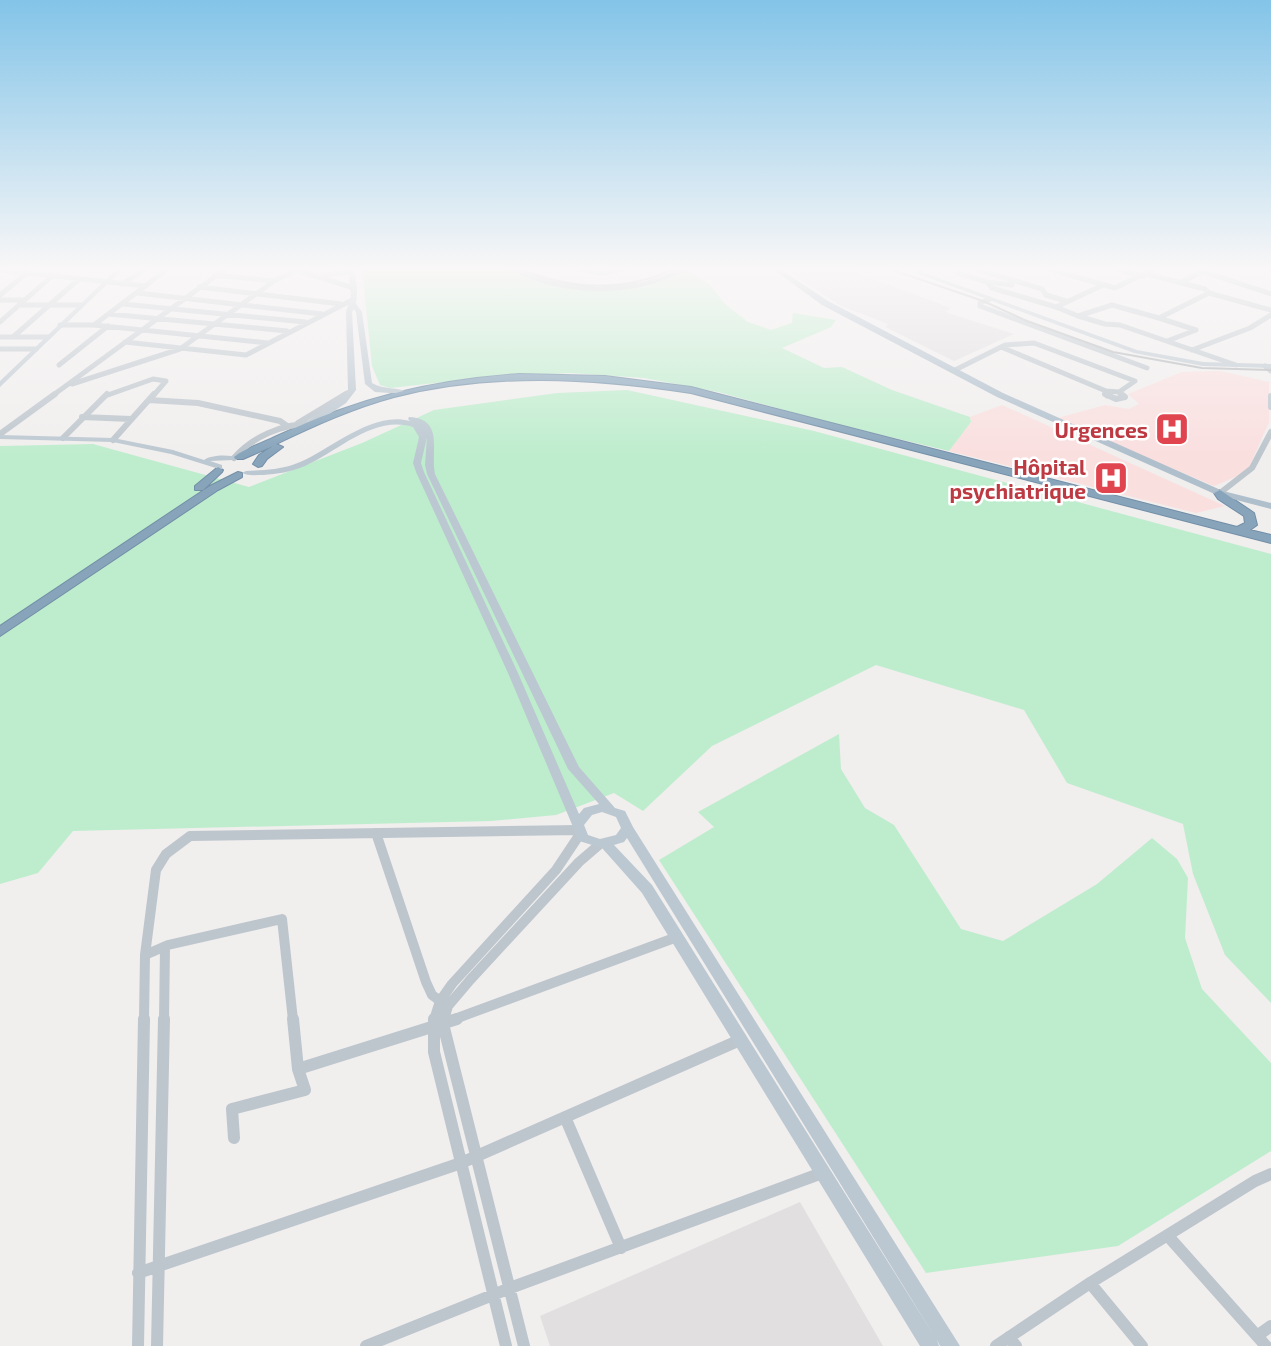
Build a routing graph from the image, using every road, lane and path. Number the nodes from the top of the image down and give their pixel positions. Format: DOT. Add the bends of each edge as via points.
graph roads {
  1 [pos="21,330"];
  2 [pos="55,330"];
  3 [pos="103,330"];
  4 [pos="141,330"];
  5 [pos="207,330"];
  6 [pos="269,330"];
  7 [pos="293,330"];
  8 [pos="350,330"];
  9 [pos="361,330"];
  10 [pos="877,330"];
  11 [pos="1044,330"];
  12 [pos="1075,330"];
  13 [pos="1135,330"];
  14 [pos="1195,330"];
  15 [pos="1245,330"];
  16 [pos="289,332"];
  17 [pos="199,336"];
  18 [pos="0,337"];
  19 [pos="13,337"];
  20 [pos="48,337"];
  21 [pos="1167,341"];
  22 [pos="125,342"];
  23 [pos="268,343"];
  24 [pos="1001,347"];
  25 [pos="36,349"];
  26 [pos="180,349"];
  27 [pos="0,350"];
  28 [pos="1192,350"];
  29 [pos="1215,362"];
  30 [pos="1135,364"];
  31 [pos="59,365"];
  32 [pos="1147,368"];
  33 [pos="1269,368"];
  34 [pos="955,370"];
  35 [pos="1115,372"];
  36 [pos="369,384"];
  37 [pos="0,385"];
  38 [pos="66,386"];
  39 [pos="352,390"];
  40 [pos="404,392"];
  41 [pos="1271,396"];
  42 [pos="149,400"];
  43 [pos="1271,407"];
  44 [pos="82,417"];
  45 [pos="131,419"];
  46 [pos="306,424"];
  47 [pos="287,426"];
  48 [pos="1271,432"];
  49 [pos="0,436"];
  50 [pos="63,438"];
  51 [pos="113,440"];
  52 [pos="196,458"];
  53 [pos="235,458"];
  54 [pos="258,464"];
  55 [pos="219,468"];
  56 [pos="242,474"];
  57 [pos="1220,493"];
  58 [pos="1271,506"];
  59 [pos="1238,531"];
  60 [pos="1271,539"];
  61 [pos="1271,545"];
  62 [pos="0,621"];
  63 [pos="0,632"];
  64 [pos="609,808"];
  65 [pos="627,828"];
  66 [pos="579,829"];
  67 [pos="376,833"];
  68 [pos="603,844"];
  69 [pos="677,937"];
  70 [pos="165,947"];
  71 [pos="145,955"];
  72 [pos="444,1003"];
  73 [pos="437,1025"];
  74 [pos="740,1040"];
  75 [pos="298,1069"];
  76 [pos="565,1117"];
  77 [pos="234,1138"];
  78 [pos="476,1155"];
  79 [pos="461,1163"];
  80 [pos="822,1173"];
  81 [pos="1271,1174"];
  82 [pos="1168,1236"];
  83 [pos="621,1248"];
  84 [pos="157,1267"];
  85 [pos="138,1273"];
  86 [pos="1090,1283"];
  87 [pos="510,1288"];
  88 [pos="493,1295"];
  89 [pos="1271,1326"];
  90 [pos="1012,1341"];
  91 [pos="1262,1341"];
  92 [pos="138,1346"];
  93 [pos="157,1346"];
  94 [pos="366,1346"];
  95 [pos="506,1346"];
  96 [pos="524,1346"];
  97 [pos="930,1346"];
  98 [pos="951,1346"];
  99 [pos="996,1346"];
  100 [pos="1142,1346"];
  1 -- 19 [label="street"];
  2 -- 20 [label="street"];
  3 -- 31 [label="street"];
  4 -- 17 [label="street"];
  4 -- 22 [label="street"];
  5 -- 17 [label="street"];
  6 -- 16 [label="street"];
  7 -- 16 [label="street"];
  8 -- 39 [label="street"];
  9 -- 36 [label="street"];
  10 -- 34 [label="main road"];
  11 -- 30 [label="street"];
  12 -- 29 [label="street" via="1136,352"];
  13 -- 21 [label="street"];
  14 -- 21 [label="street"];
  15 -- 28 [label="street"];
  16 -- 23 [label="street"];
  17 -- 23 [label="street"];
  17 -- 26 [label="street"];
  18 -- 19 [label="street"];
  19 -- 20 [label="street"];
  20 -- 25 [label="street"];
  21 -- 28 [label="street"];
  22 -- 26 [label="street"];
  22 -- 38 [label="street"];
  23 -- 26 [label="street" via="246,355"];
  24 -- 34 [label="street"];
  24 -- 35 [label="street" via="1034,343"];
  24 -- 35 [label="street" via="1106,391 1110,398 1124,398 1119,392 1135,381"];
  25 -- 27 [label="street"];
  25 -- 37 [label="street"];
  26 -- 38 [label="street"];
  28 -- 29 [label="street"];
  29 -- 33 [label="street"];
  30 -- 32 [label="street"];
  30 -- 35 [label="street"];
  34 -- 57 [label="main road" via="1034,412"];
  36 -- 39 [label="street"];
  36 -- 40 [label="street" via="378,390"];
  38 -- 49 [label="street"];
  39 -- 46 [label="street"];
  40 -- 46 [label="highway"];
  40 -- 59 [label="highway" via="535,377 657,384"];
  41 -- 43 [label="street"];
  42 -- 44 [label="street" via="166,381 153,379 107,394"];
  42 -- 45 [label="street"];
  42 -- 47 [label="street" via="198,403"];
  44 -- 45 [label="street"];
  44 -- 50 [label="street"];
  45 -- 51 [label="street"];
  46 -- 47 [label="street"];
  46 -- 53 [label="highway"];
  47 -- 53 [label="street" via="250,444"];
  48 -- 57 [label="street" via="1253,471"];
  49 -- 50 [label="street"];
  50 -- 51 [label="street"];
  51 -- 52 [label="street"];
  52 -- 53 [label="street"];
  52 -- 55 [label="street"];
  53 -- 54 [label="highway" via="253,458"];
  53 -- 55 [label="highway"];
  54 -- 56 [label="highway"];
  54 -- 61 [label="highway" via="270,452 316,428 389,402 471,386 572,380 622,383 679,392"];
  54 -- 64 [label="street" via="295,462 383,419 406,417 426,425 433,437 427,459 431,474 574,769"];
  55 -- 56 [label="highway" via="227,475"];
  55 -- 62 [label="highway" via="205,484"];
  56 -- 63 [label="highway" via="214,488"];
  56 -- 66 [label="street" via="302,465 384,423 416,425 423,437 417,463 420,472"];
  57 -- 58 [label="main road"];
  57 -- 59 [label="highway" via="1250,515 1247,528"];
  59 -- 60 [label="highway"];
  64 -- 65 [label="street" via="625,818"];
  64 -- 66 [label="street" via="588,811"];
  65 -- 68 [label="street" via="620,839"];
  65 -- 98 [label="street"];
  66 -- 67 [label="street"];
  66 -- 68 [label="street" via="588,841"];
  66 -- 72 [label="street" via="556,870"];
  67 -- 71 [label="street" via="190,836 166,854 156,870"];
  67 -- 72 [label="street" via="426,982"];
  68 -- 69 [label="street" via="641,881"];
  68 -- 72 [label="street" via="579,862"];
  69 -- 73 [label="street"];
  69 -- 74 [label="street"];
  70 -- 71 [label="street"];
  70 -- 75 [label="street" via="282,919"];
  70 -- 84 [label="street"];
  71 -- 85 [label="street"];
  72 -- 73 [label="street"];
  73 -- 75 [label="street"];
  73 -- 78 [label="street"];
  73 -- 79 [label="street" via="433,1052"];
  74 -- 76 [label="street"];
  74 -- 80 [label="street"];
  75 -- 77 [label="street" via="305,1090 232,1109"];
  76 -- 78 [label="street"];
  76 -- 83 [label="street"];
  78 -- 79 [label="street"];
  78 -- 87 [label="street"];
  79 -- 84 [label="street"];
  79 -- 88 [label="street"];
  80 -- 83 [label="street"];
  80 -- 97 [label="street"];
  81 -- 82 [label="street"];
  82 -- 86 [label="street"];
  82 -- 91 [label="street"];
  83 -- 87 [label="street"];
  84 -- 85 [label="street"];
  84 -- 93 [label="street"];
  85 -- 92 [label="street"];
  86 -- 90 [label="street"];
  86 -- 100 [label="street"];
  87 -- 88 [label="street"];
  87 -- 96 [label="street"];
  88 -- 94 [label="street"];
  88 -- 95 [label="street"];
  89 -- 91 [label="street"];
  90 -- 99 [label="street"];
}
